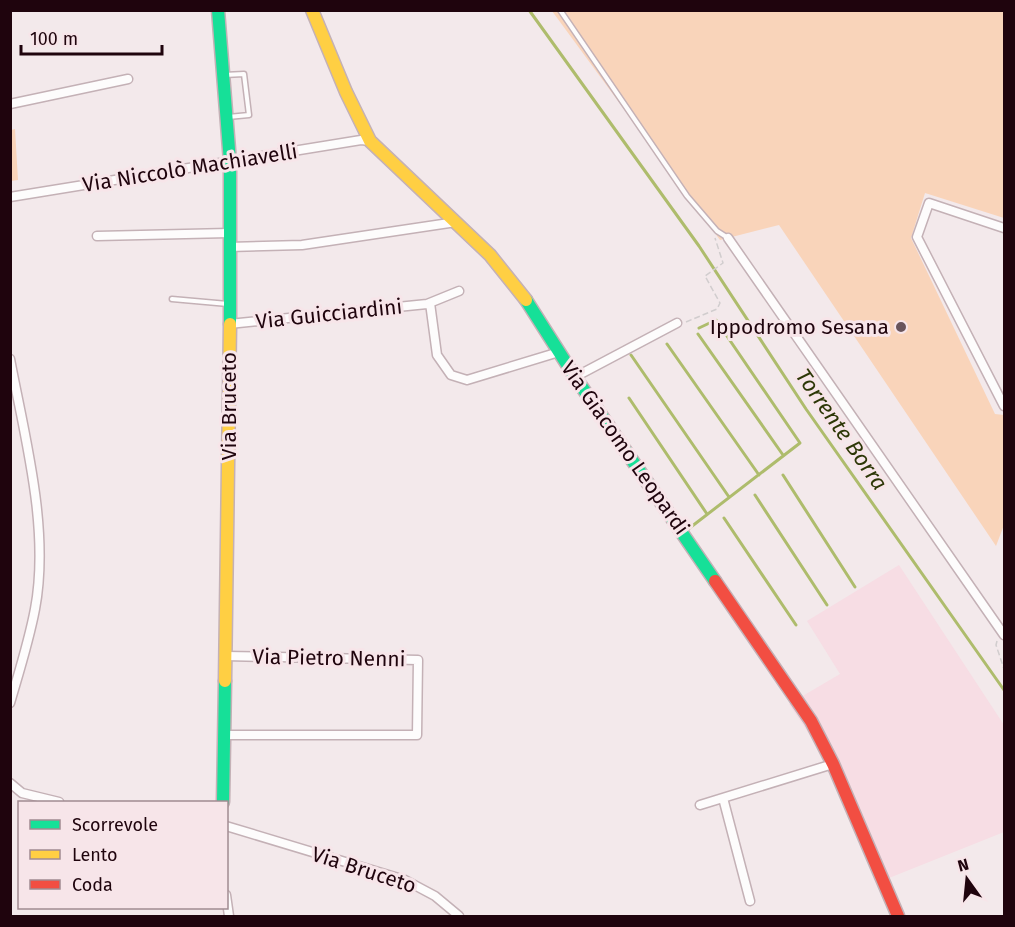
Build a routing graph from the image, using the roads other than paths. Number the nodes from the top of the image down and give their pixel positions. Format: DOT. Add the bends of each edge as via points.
graph roads {
  1 [pos="218,10"];
  2 [pos="312,10"];
  3 [pos="560,10"];
  4 [pos="224,75"];
  5 [pos="128,79"];
  6 [pos="10,104"];
  7 [pos="227,117"];
  8 [pos="370,141"];
  9 [pos="230,162"];
  10 [pos="10,197"];
  11 [pos="456,222"];
  12 [pos="1005,228"];
  13 [pos="229,232"];
  14 [pos="97,236"];
  15 [pos="728,238"];
  16 [pos="229,247"];
  17 [pos="459,291"];
  18 [pos="172,299"];
  19 [pos="430,303"];
  20 [pos="229,304"];
  21 [pos="678,323"];
  22 [pos="229,324"];
  23 [pos="559,352"];
  24 [pos="10,359"];
  25 [pos="575,377"];
  26 [pos="1004,406"];
  27 [pos="1004,634"];
  28 [pos="226,656"];
  29 [pos="10,703"];
  30 [pos="225,735"];
  31 [pos="832,764"];
  32 [pos="10,783"];
  33 [pos="723,798"];
  34 [pos="54,801"];
  35 [pos="223,801"];
  36 [pos="699,805"];
  37 [pos="228,827"];
  38 [pos="750,902"];
  39 [pos="459,916"];
  40 [pos="898,916"];
  1 -- 4 [label="street, Via Bruceto"];
  2 -- 8 [label="street, Via Giacomo Leopardi"];
  3 -- 15 [label="lane" via="687,196"];
  4 -- 7 [label="street, Via Bruceto"];
  4 -- 7 [label="lane" via="244,74 249,115"];
  5 -- 6 [label="street"];
  7 -- 9 [label="street, Via Bruceto"];
  8 -- 9 [label="street, Via Niccolò Machiavelli"];
  8 -- 11 [label="street, Via Giacomo Leopardi"];
  9 -- 10 [label="street, Via Niccolò Machiavelli"];
  9 -- 13 [label="street, Via Bruceto"];
  11 -- 16 [label="street" via="302,245"];
  11 -- 23 [label="street, Via Giacomo Leopardi" via="522,294"];
  12 -- 26 [label="street" via="929,203 917,237"];
  13 -- 14 [label="street"];
  13 -- 16 [label="street, Via Bruceto"];
  15 -- 27 [label="street"];
  16 -- 20 [label="street, Via Bruceto"];
  17 -- 19 [label="street, Via Guicciardini"];
  18 -- 20 [label="lane"];
  19 -- 22 [label="street, Via Guicciardini"];
  19 -- 23 [label="street, Via Guicciardini" via="437,355 451,375 467,380"];
  20 -- 22 [label="street, Via Bruceto"];
  21 -- 25 [label="street"];
  22 -- 28 [label="street, Via Bruceto"];
  23 -- 25 [label="street, Via Giacomo Leopardi"];
  24 -- 29 [label="street" via="34,483 38,562 35,608"];
  25 -- 31 [label="street, Via Giacomo Leopardi" via="811,721"];
  28 -- 30 [label="street, Via Bruceto"];
  28 -- 30 [label="street, Via Pietro Nenni" via="418,660 418,692 417,735"];
  30 -- 35 [label="street, Via Bruceto"];
  31 -- 33 [label="street"];
  31 -- 40 [label="street, Via Giacomo Leopardi"];
  32 -- 34 [label="street" via="22,794"];
  33 -- 36 [label="street"];
  33 -- 38 [label="street"];
  37 -- 39 [label="street, Via Bruceto" via="405,880 435,896"];
}
